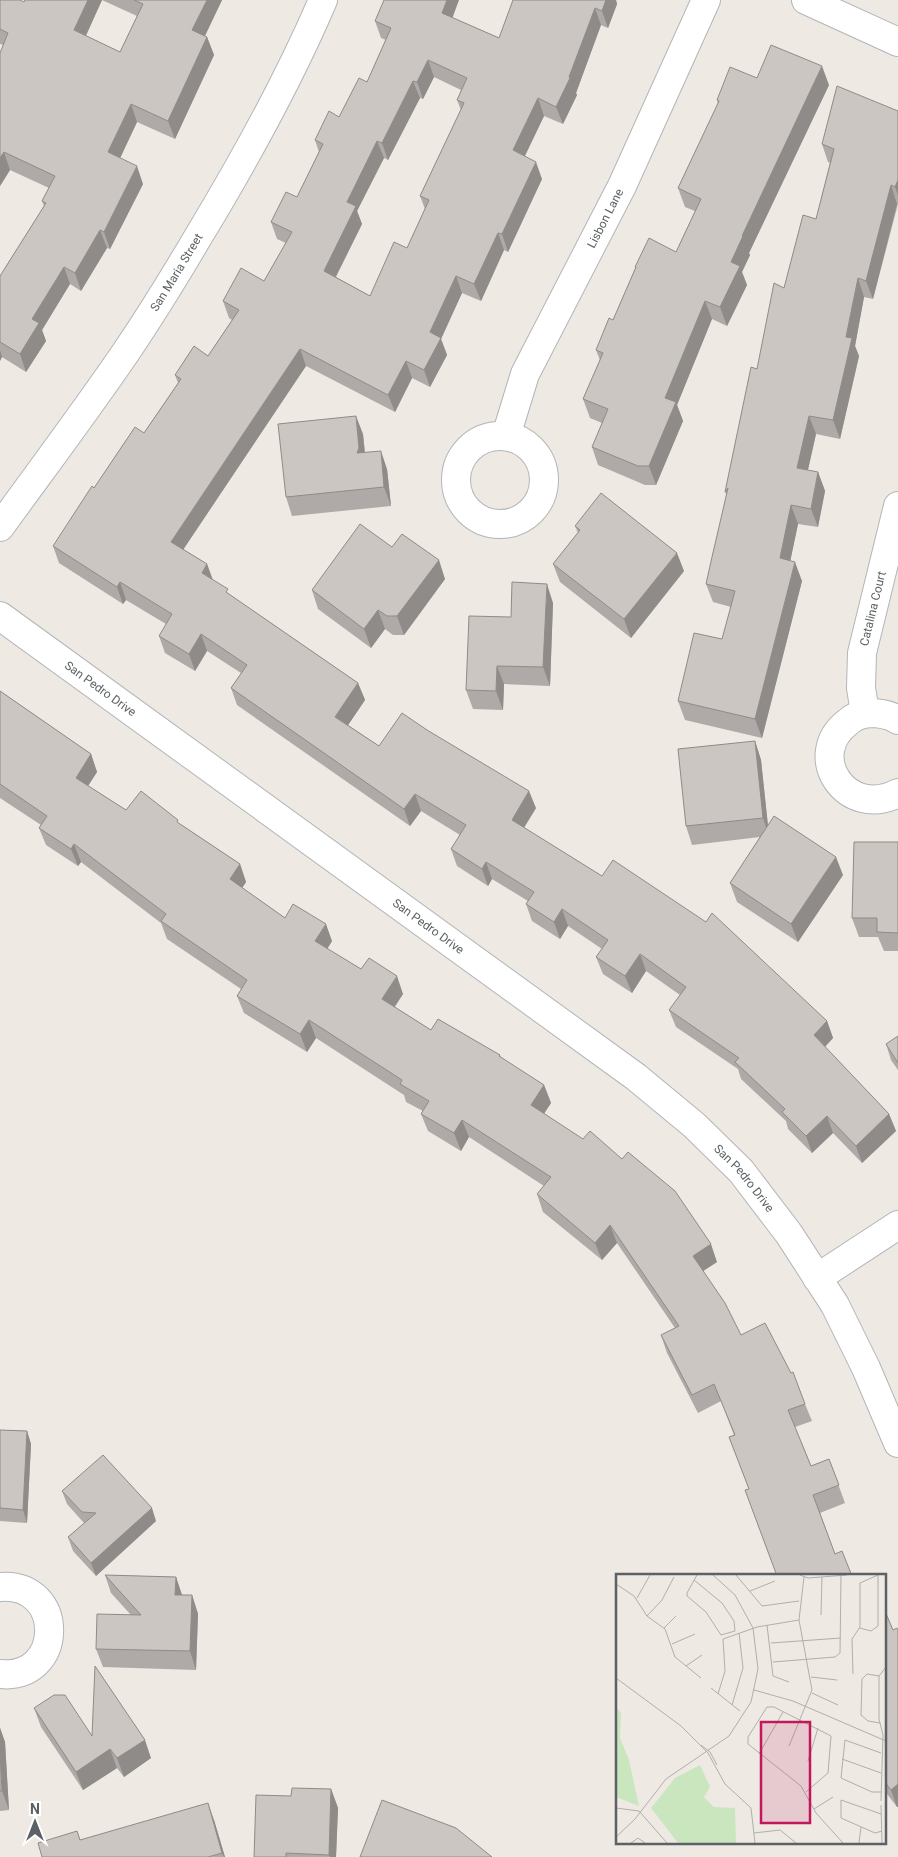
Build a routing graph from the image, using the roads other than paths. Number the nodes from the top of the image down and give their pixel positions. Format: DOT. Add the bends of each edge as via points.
graph roads {
  1 [pos="323,0"];
  2 [pos="706,0"];
  3 [pos="806,0"];
  4 [pos="898,42"];
  5 [pos="506,436"];
  6 [pos="898,506"];
  7 [pos="0,528"];
  8 [pos="0,616"];
  9 [pos="865,713"];
  10 [pos="898,720"];
  11 [pos="898,793"];
  12 [pos="898,1225"];
  13 [pos="818,1278"];
  14 [pos="898,1443"];
  15 [pos="0,1587"];
  16 [pos="0,1674"];
  1 -- 7 [label="street, San Maria Street" via="270,111 181,265 126,351"];
  2 -- 5 [label="street, Lisbon Lane" via="622,186 524,374"];
  3 -- 4 [label="street"];
  6 -- 9 [label="street, Catalina Court" via="862,653 861,688"];
  8 -- 13 [label="street, San Pedro Drive" via="636,1077 694,1125 741,1172 790,1234"];
  9 -- 10 [label="street" via="880,713"];
  9 -- 11 [label="street" via="852,718 833,738 830,765 835,778 844,789 869,800"];
  12 -- 13 [label="street"];
  13 -- 14 [label="street, San Pedro Drive" via="866,1368"];
  15 -- 16 [label="street" via="9,1586 35,1597 49,1620 50,1636 46,1650 36,1663 24,1672"];
}
